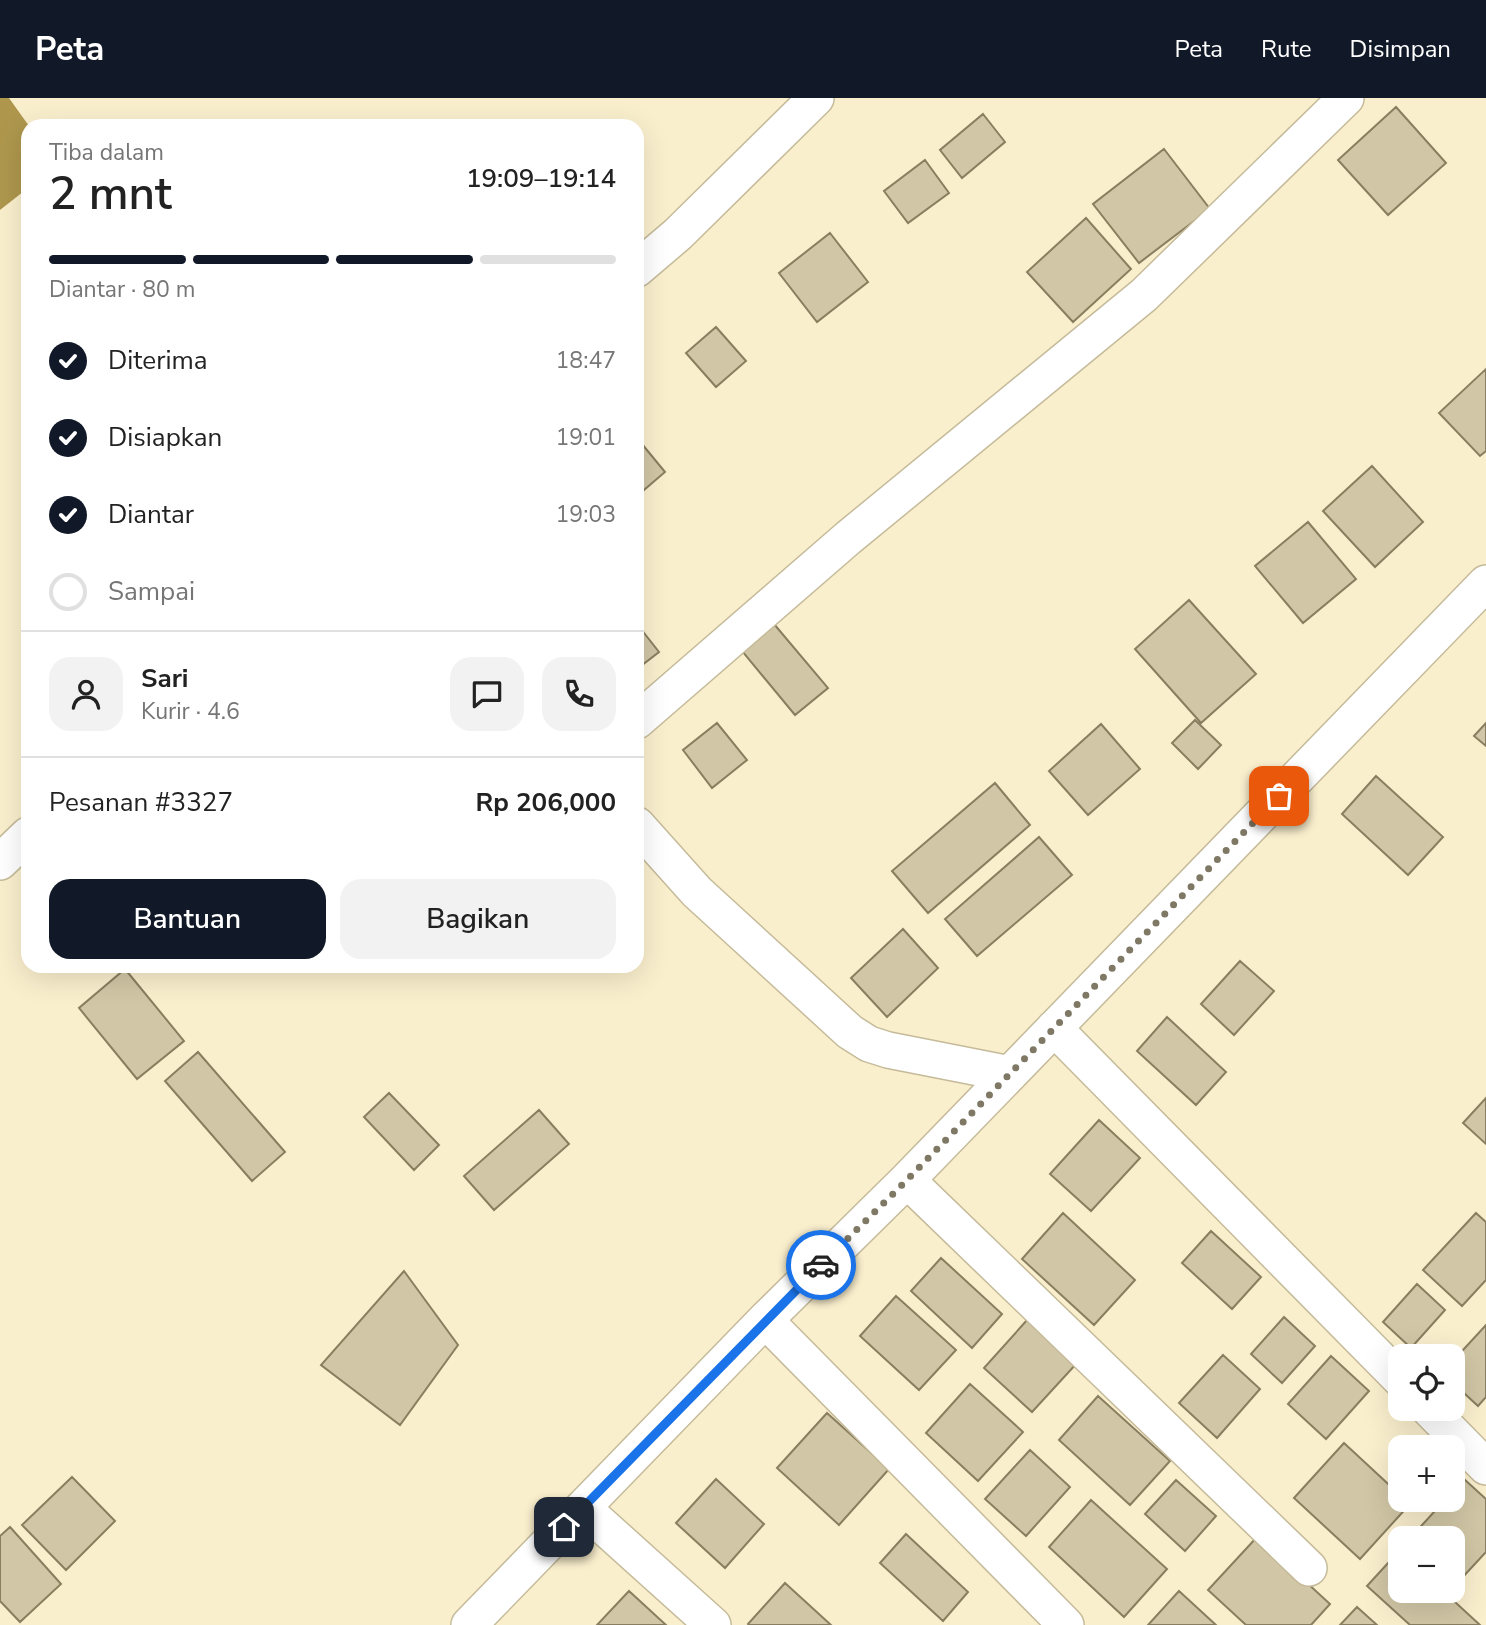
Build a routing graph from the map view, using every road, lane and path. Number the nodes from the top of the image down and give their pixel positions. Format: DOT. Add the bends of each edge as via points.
graph roads {
  1 [pos="816,98"];
  2 [pos="1346,98"];
  3 [pos="644,264"];
  4 [pos="1486,583"];
  5 [pos="644,715"];
  6 [pos="644,832"];
  7 [pos="21,842"];
  8 [pos="0,862"];
  9 [pos="1054,1028"];
  10 [pos="1010,1074"];
  11 [pos="907,1180"];
  12 [pos="765,1320"];
  13 [pos="1388,1367"];
  14 [pos="1441,1421"];
  15 [pos="1486,1467"];
  16 [pos="583,1508"];
  17 [pos="1309,1568"];
  18 [pos="469,1625"];
  19 [pos="713,1625"];
  20 [pos="1066,1625"];
  1 -- 3 [label="street"];
  2 -- 5 [label="street" via="1144,295 848,538"];
  4 -- 9 [label="street"];
  6 -- 10 [label="street" via="697,892 850,1032 888,1050"];
  7 -- 8 [label="street"];
  9 -- 10 [label="street"];
  9 -- 13 [label="street"];
  10 -- 11 [label="street"];
  11 -- 12 [label="street"];
  11 -- 17 [label="street"];
  12 -- 16 [label="street"];
  12 -- 20 [label="street"];
  14 -- 15 [label="street"];
  16 -- 18 [label="street"];
  16 -- 19 [label="street"];
}
